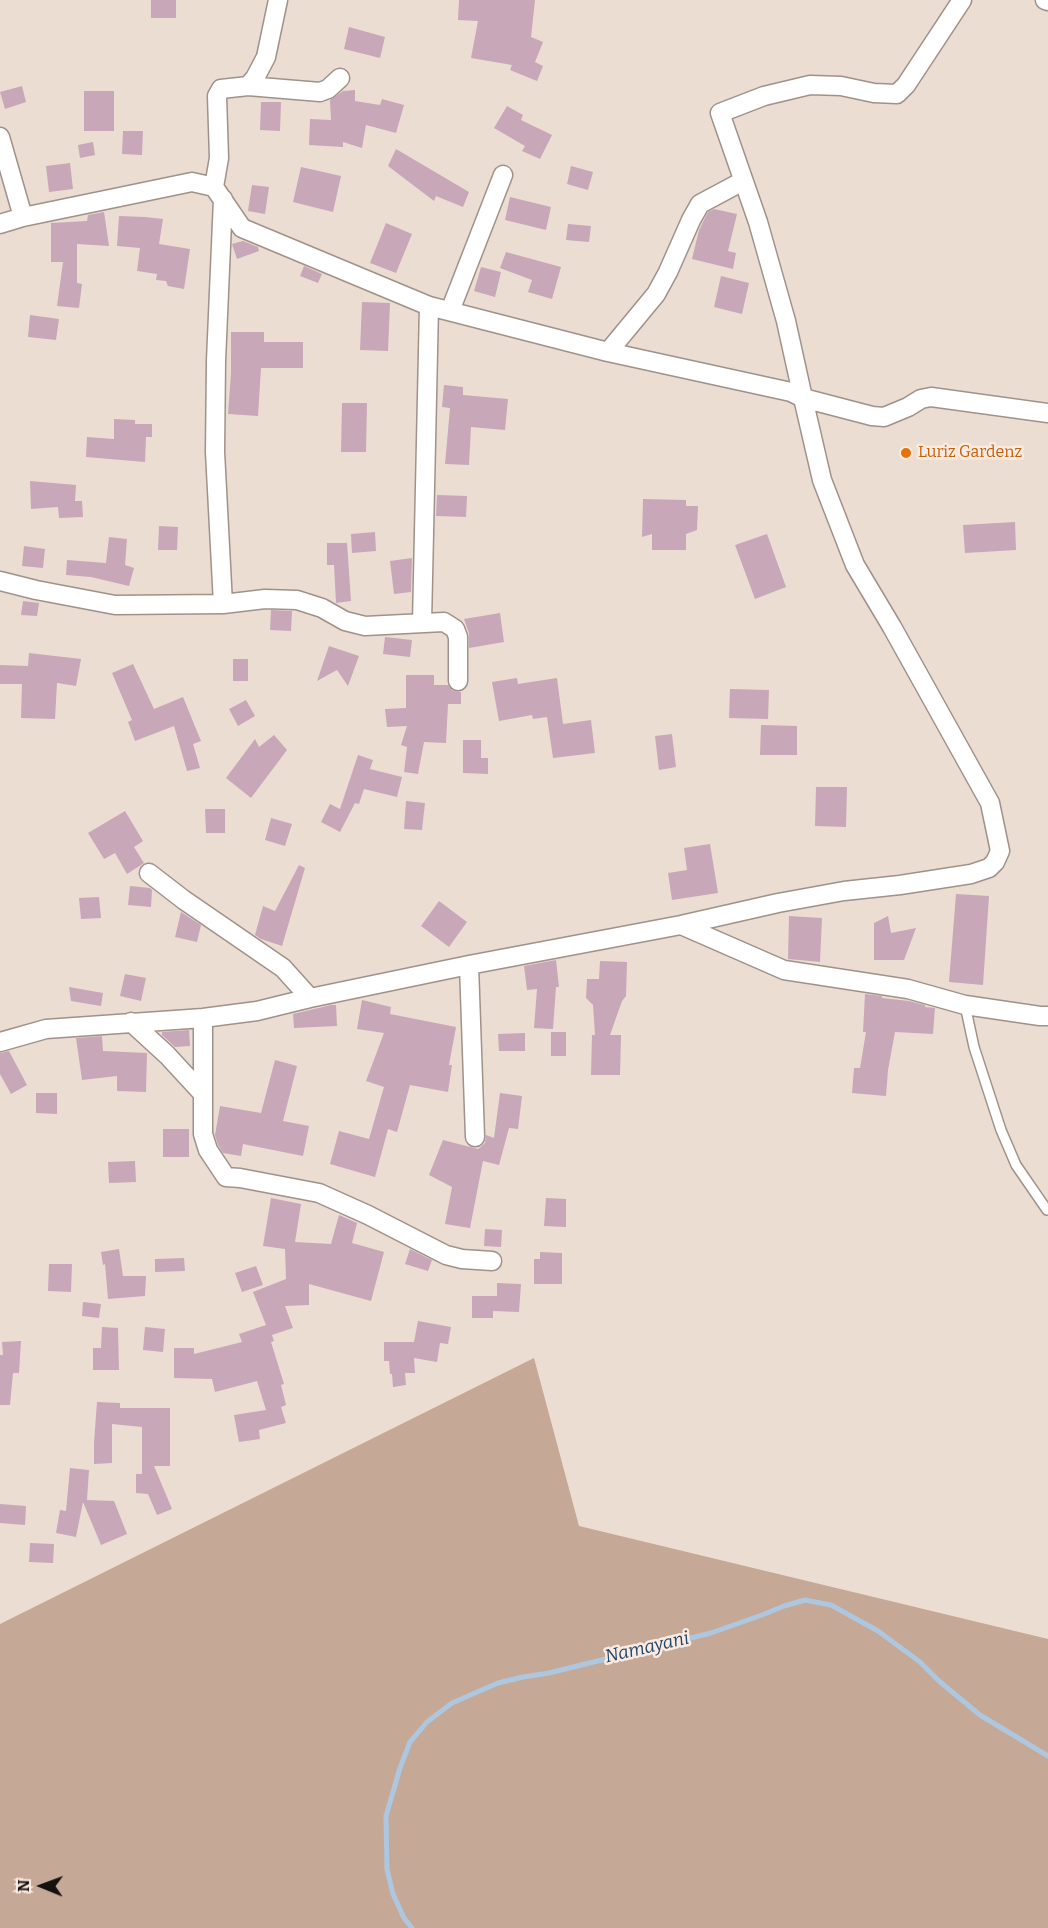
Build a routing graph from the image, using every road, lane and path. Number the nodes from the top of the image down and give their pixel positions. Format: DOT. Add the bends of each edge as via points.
graph roads {
  1 [pos="278,0"];
  2 [pos="962,0"];
  3 [pos="340,78"];
  4 [pos="248,86"];
  5 [pos="0,136"];
  6 [pos="503,175"];
  7 [pos="743,181"];
  8 [pos="218,193"];
  9 [pos="23,217"];
  10 [pos="0,224"];
  11 [pos="429,306"];
  12 [pos="450,311"];
  13 [pos="609,352"];
  14 [pos="803,398"];
  15 [pos="1048,413"];
  16 [pos="0,581"];
  17 [pos="223,604"];
  18 [pos="422,623"];
  19 [pos="458,681"];
  20 [pos="149,873"];
  21 [pos="681,925"];
  22 [pos="469,965"];
  23 [pos="310,998"];
  24 [pos="965,1005"];
  25 [pos="1048,1016"];
  26 [pos="203,1018"];
  27 [pos="131,1022"];
  28 [pos="0,1042"];
  29 [pos="203,1095"];
  30 [pos="475,1137"];
  31 [pos="1047,1210"];
  32 [pos="492,1261"];
  1 -- 4 [label="street" via="266,57"];
  2 -- 7 [label="street" via="897,94 810,85 764,96 720,113"];
  3 -- 4 [label="street" via="320,92"];
  4 -- 8 [label="street" via="221,89 217,96"];
  5 -- 9 [label="street"];
  6 -- 12 [label="street"];
  7 -- 13 [label="street" via="700,204 656,294"];
  7 -- 14 [label="street" via="783,310"];
  8 -- 9 [label="street" via="192,182"];
  8 -- 11 [label="street" via="242,228"];
  8 -- 17 [label="street" via="215,452"];
  9 -- 10 [label="street"];
  11 -- 12 [label="street"];
  11 -- 18 [label="street"];
  12 -- 13 [label="street"];
  13 -- 14 [label="street" via="792,392"];
  14 -- 15 [label="street" via="884,417 931,397"];
  14 -- 21 [label="street" via="822,480 855,564 990,803 1000,851 989,868 971,874 844,891"];
  16 -- 17 [label="street" via="115,605"];
  17 -- 18 [label="street" via="265,598 297,600 366,626"];
  18 -- 19 [label="street" via="444,622 455,629"];
  20 -- 23 [label="street" via="283,968"];
  21 -- 22 [label="street"];
  21 -- 24 [label="street" via="784,970 908,989"];
  22 -- 23 [label="street"];
  22 -- 30 [label="street"];
  23 -- 26 [label="street" via="257,1011"];
  24 -- 25 [label="street"];
  24 -- 31 [label="lane" via="1001,1130 1017,1165"];
  26 -- 27 [label="street"];
  26 -- 29 [label="street"];
  27 -- 28 [label="street" via="46,1029"];
  27 -- 29 [label="street"];
  29 -- 32 [label="street" via="207,1150 226,1177 319,1193 446,1255"];
}
